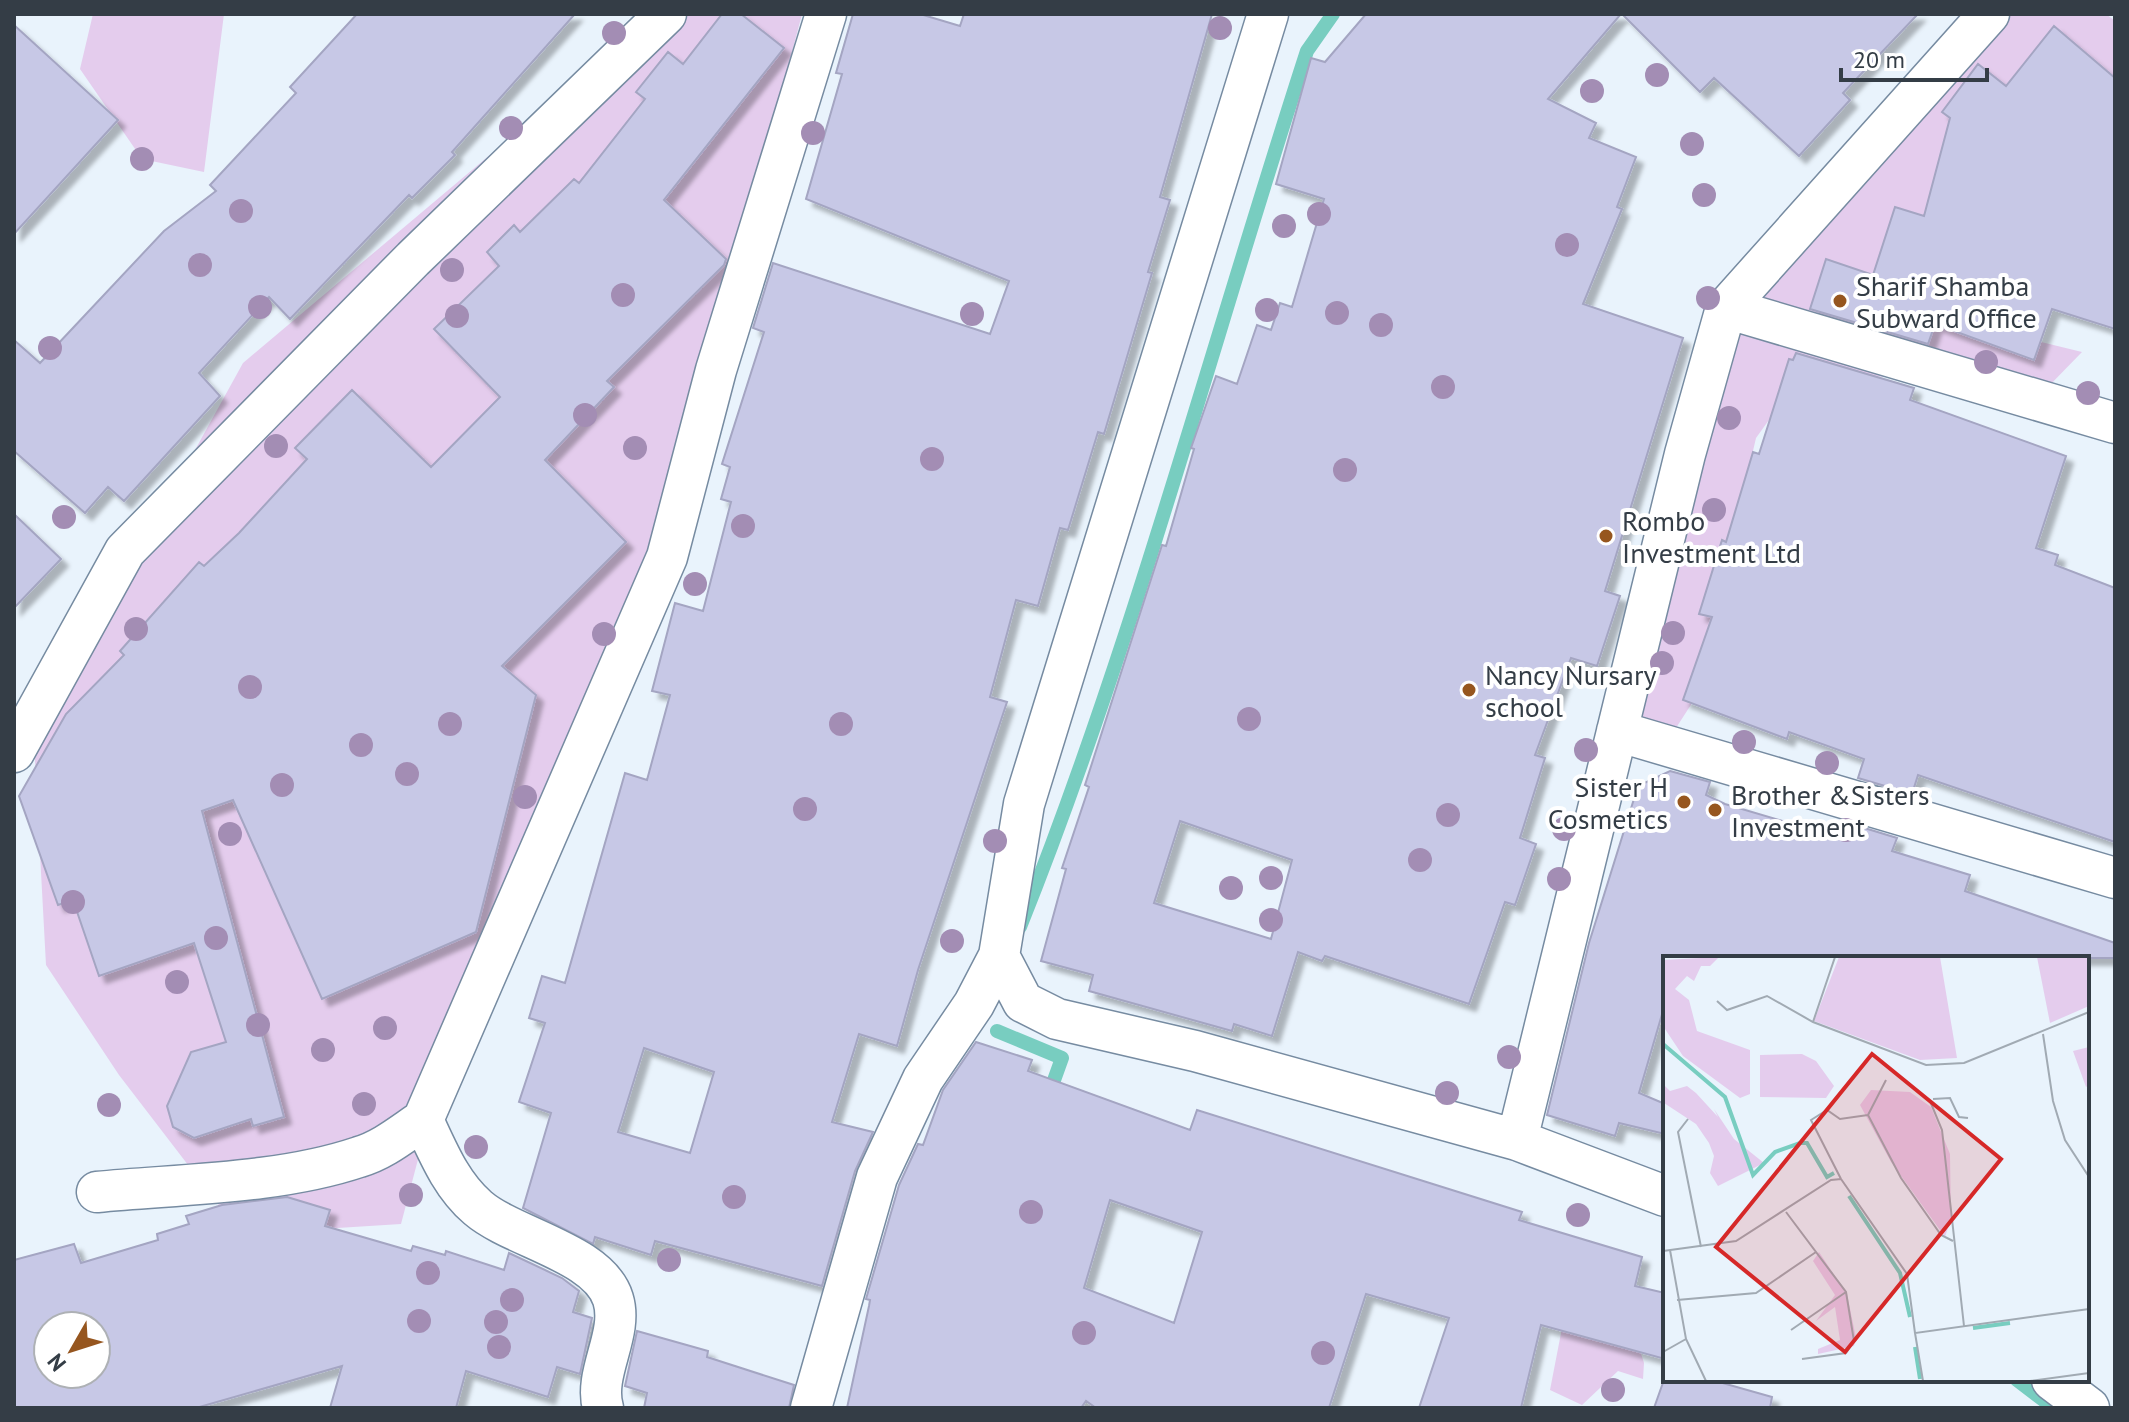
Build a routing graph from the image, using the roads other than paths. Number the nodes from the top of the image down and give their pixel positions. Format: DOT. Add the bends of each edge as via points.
graph roads {
  1 [pos="666,14"];
  2 [pos="826,14"];
  3 [pos="1268,14"];
  4 [pos="1989,14"];
  5 [pos="1726,308"];
  6 [pos="2115,423"];
  7 [pos="1617,731"];
  8 [pos="14,752"];
  9 [pos="2115,878"];
  10 [pos="999,956"];
  11 [pos="423,1120"];
  12 [pos="1517,1140"];
  13 [pos="97,1192"];
  14 [pos="1663,1195"];
  15 [pos="2055,1382"];
  16 [pos="603,1408"];
  17 [pos="811,1408"];
  18 [pos="2089,1408"];
  1 -- 8 [label="street" via="413,259 125,551"];
  2 -- 11 [label="street" via="716,370 667,557"];
  3 -- 10 [label="street" via="1024,804"];
  4 -- 5 [label="street"];
  5 -- 6 [label="street"];
  5 -- 7 [label="street"];
  7 -- 9 [label="street"];
  7 -- 12 [label="street"];
  10 -- 12 [label="street" via="1023,1002 1057,1019 1195,1051"];
  10 -- 17 [label="street" via="923,1079 877,1177"];
  11 -- 13 [label="street" via="359,1157 288,1173"];
  11 -- 16 [label="street" via="451,1177 478,1208 575,1260 606,1283 615,1319"];
  12 -- 14 [label="street"];
  15 -- 18 [label="street"];
}
